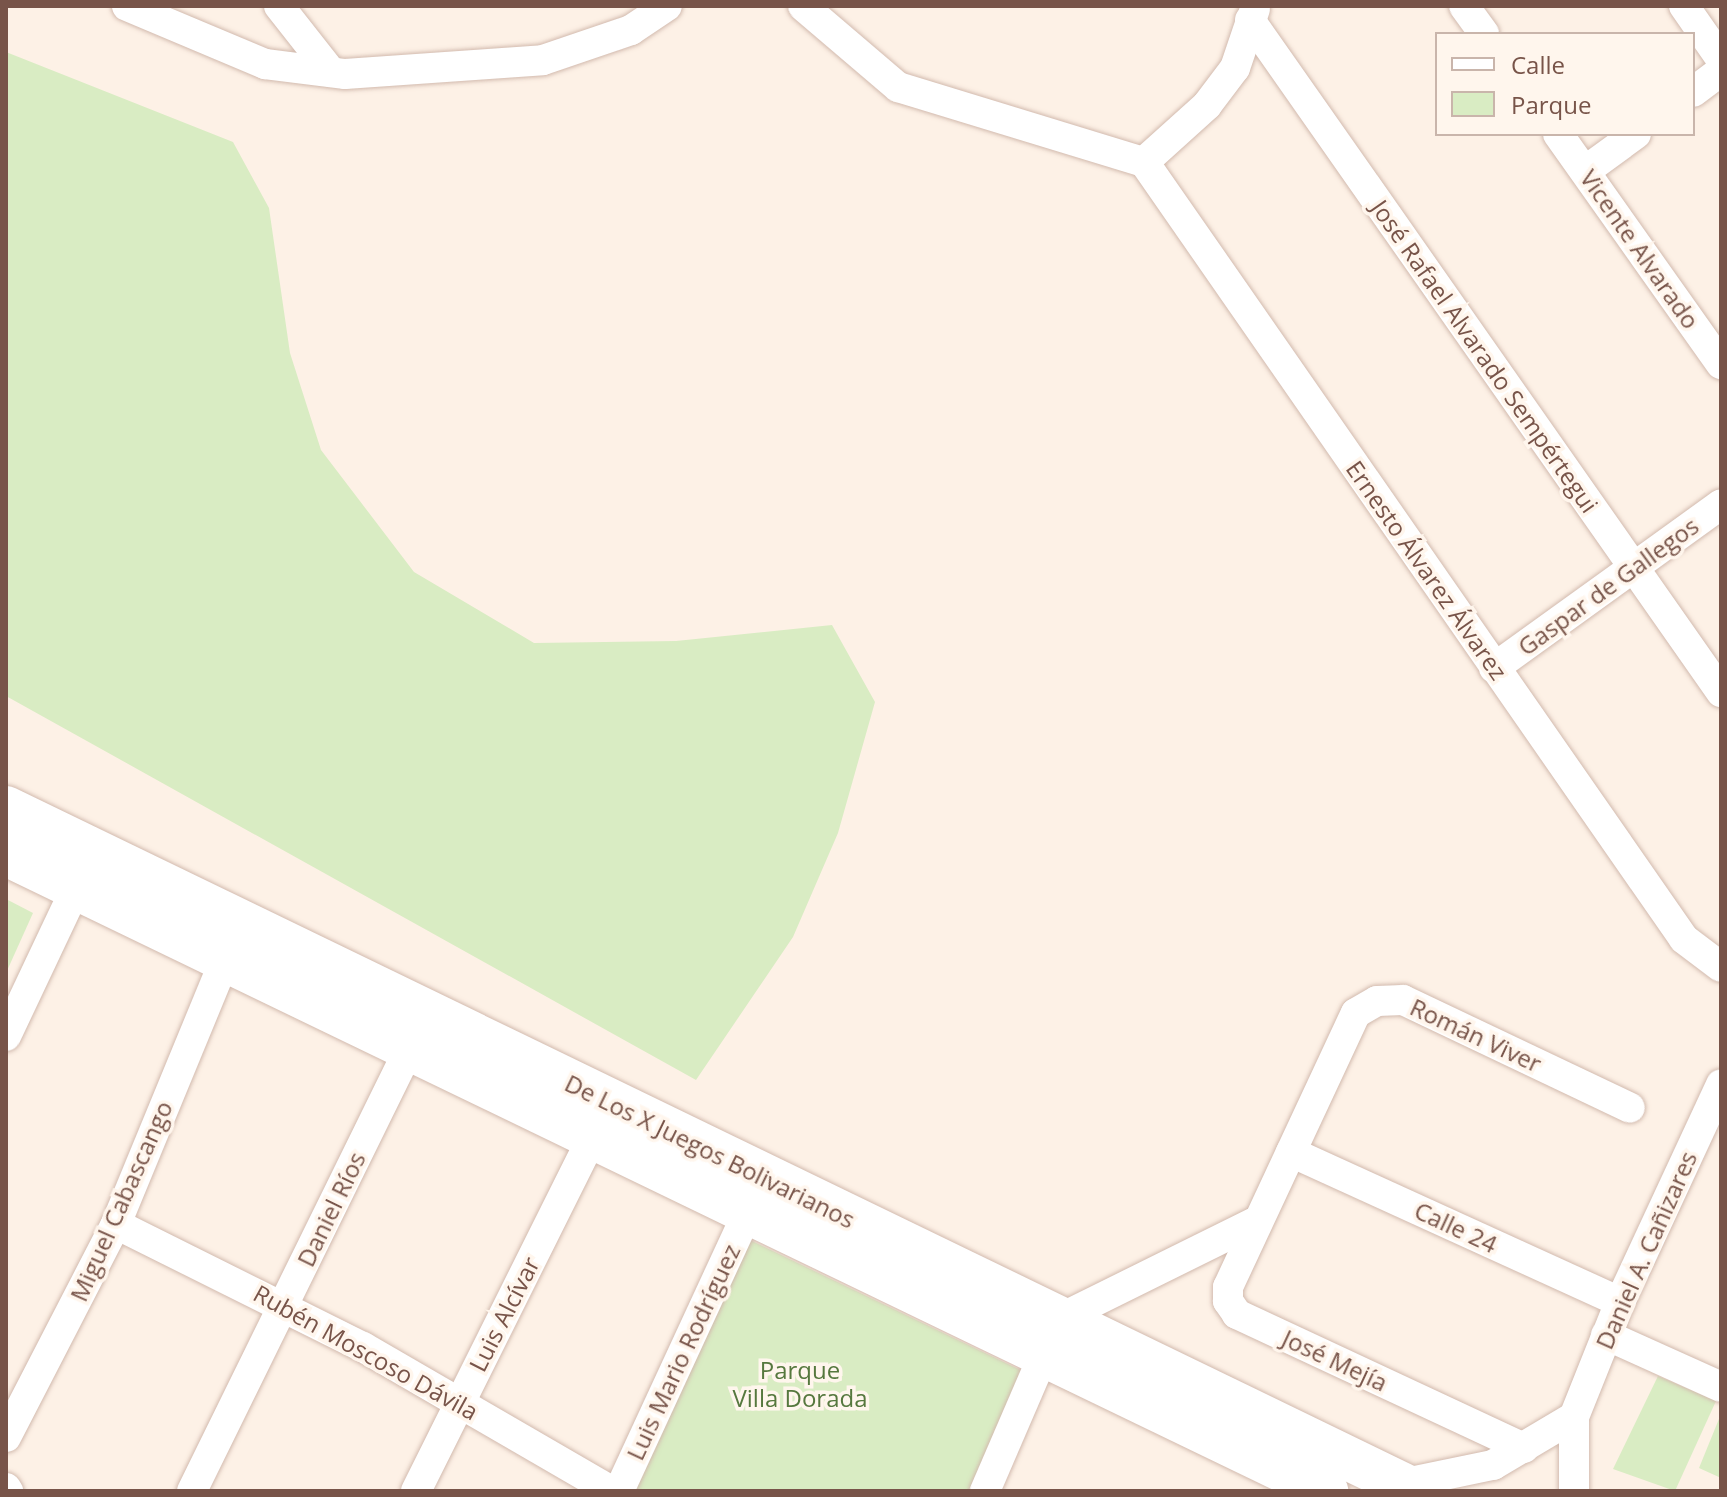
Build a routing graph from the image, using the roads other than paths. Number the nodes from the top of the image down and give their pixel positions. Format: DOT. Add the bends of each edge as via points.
graph roads {
  1 [pos="127,6"];
  2 [pos="279,6"];
  3 [pos="667,6"];
  4 [pos="803,6"];
  5 [pos="1464,6"];
  6 [pos="1684,6"];
  7 [pos="1253,13"];
  8 [pos="1483,32"];
  9 [pos="1721,59"];
  10 [pos="1721,71"];
  11 [pos="331,72"];
  12 [pos="1695,90"];
  13 [pos="1559,136"];
  14 [pos="1633,136"];
  15 [pos="1144,162"];
  16 [pos="1585,171"];
  17 [pos="1721,364"];
  18 [pos="1721,504"];
  19 [pos="1632,566"];
  20 [pos="1494,668"];
  21 [pos="1721,692"];
  22 [pos="6,808"];
  23 [pos="6,854"];
  24 [pos="76,888"];
  25 [pos="225,960"];
  26 [pos="1721,967"];
  27 [pos="418,1031"];
  28 [pos="6,1036"];
  29 [pos="1721,1084"];
  30 [pos="1630,1108"];
  31 [pos="592,1138"];
  32 [pos="1291,1152"];
  33 [pos="747,1214"];
  34 [pos="1255,1222"];
  35 [pos="116,1224"];
  36 [pos="1620,1302"];
  37 [pos="284,1305"];
  38 [pos="1606,1335"];
  39 [pos="1052,1336"];
  40 [pos="1721,1387"];
  41 [pos="460,1402"];
  42 [pos="1574,1417"];
  43 [pos="6,1437"];
  44 [pos="1524,1448"];
  45 [pos="1402,1488"];
  46 [pos="192,1491"];
  47 [pos="416,1491"];
  48 [pos="611,1491"];
  49 [pos="619,1491"];
  50 [pos="985,1491"];
  51 [pos="1326,1491"];
  52 [pos="1574,1491"];
  1 -- 11 [label="street" via="265,64"];
  2 -- 11 [label="street"];
  3 -- 11 [label="street" via="631,30 543,60"];
  4 -- 15 [label="street" via="898,87"];
  5 -- 8 [label="street"];
  6 -- 9 [label="street"];
  7 -- 15 [label="street" via="1235,68 1207,105"];
  7 -- 19 [label="street, José Rafael Alvarado Sempértegui"];
  10 -- 12 [label="street"];
  13 -- 16 [label="street, Vicente Alvarado"];
  14 -- 16 [label="street"];
  15 -- 20 [label="street, Ernesto Álvarez Álvarez"];
  16 -- 17 [label="street, Vicente Alvarado"];
  18 -- 19 [label="street, Gaspar de Gallegos"];
  19 -- 20 [label="street, Gaspar de Gallegos"];
  19 -- 21 [label="street, José Rafael Alvarado Sempértegui"];
  20 -- 26 [label="street, Ernesto Álvarez Álvarez" via="1684,939"];
  22 -- 27 [label="street, De Los X Juegos Bolivarianos"];
  23 -- 24 [label="street, De Los X Juegos Bolivarianos"];
  24 -- 25 [label="street, De Los X Juegos Bolivarianos"];
  24 -- 28 [label="street"];
  25 -- 27 [label="street, De Los X Juegos Bolivarianos"];
  25 -- 35 [label="street, Miguel Cabascango"];
  27 -- 31 [label="street, De Los X Juegos Bolivarianos"];
  27 -- 37 [label="street, Daniel Ríos"];
  27 -- 39 [label="street, De Los X Juegos Bolivarianos"];
  29 -- 36 [label="street, Daniel A. Cañizares"];
  30 -- 32 [label="street, Román Viver" via="1403,1000 1377,1001 1356,1013"];
  31 -- 33 [label="street, De Los X Juegos Bolivarianos"];
  31 -- 41 [label="street, Luis Alcívar"];
  32 -- 34 [label="street, Román Viver"];
  32 -- 36 [label="street, Calle 24"];
  33 -- 39 [label="street, De Los X Juegos Bolivarianos"];
  33 -- 49 [label="street, Luis Mario Rodríguez"];
  34 -- 39 [label="street"];
  34 -- 44 [label="street, José Mejía" via="1228,1287 1228,1301 1237,1314"];
  35 -- 37 [label="street, Rubén Moscoso Dávila"];
  35 -- 43 [label="street, Miguel Cabascango"];
  36 -- 38 [label="street, Daniel A. Cañizares"];
  37 -- 41 [label="street, Rubén Moscoso Dávila"];
  37 -- 46 [label="street, Daniel Ríos"];
  38 -- 40 [label="street"];
  38 -- 42 [label="street, Daniel A. Cañizares"];
  39 -- 45 [label="street, De Los X Juegos Bolivarianos" via="1171,1368"];
  39 -- 50 [label="street"];
  39 -- 51 [label="street, De Los X Juegos Bolivarianos"];
  41 -- 47 [label="street, Luis Alcívar"];
  41 -- 48 [label="street, Rubén Moscoso Dávila"];
  42 -- 44 [label="street"];
  42 -- 52 [label="street, Daniel A. Cañizares"];
  44 -- 45 [label="street" via="1493,1465"];
}
